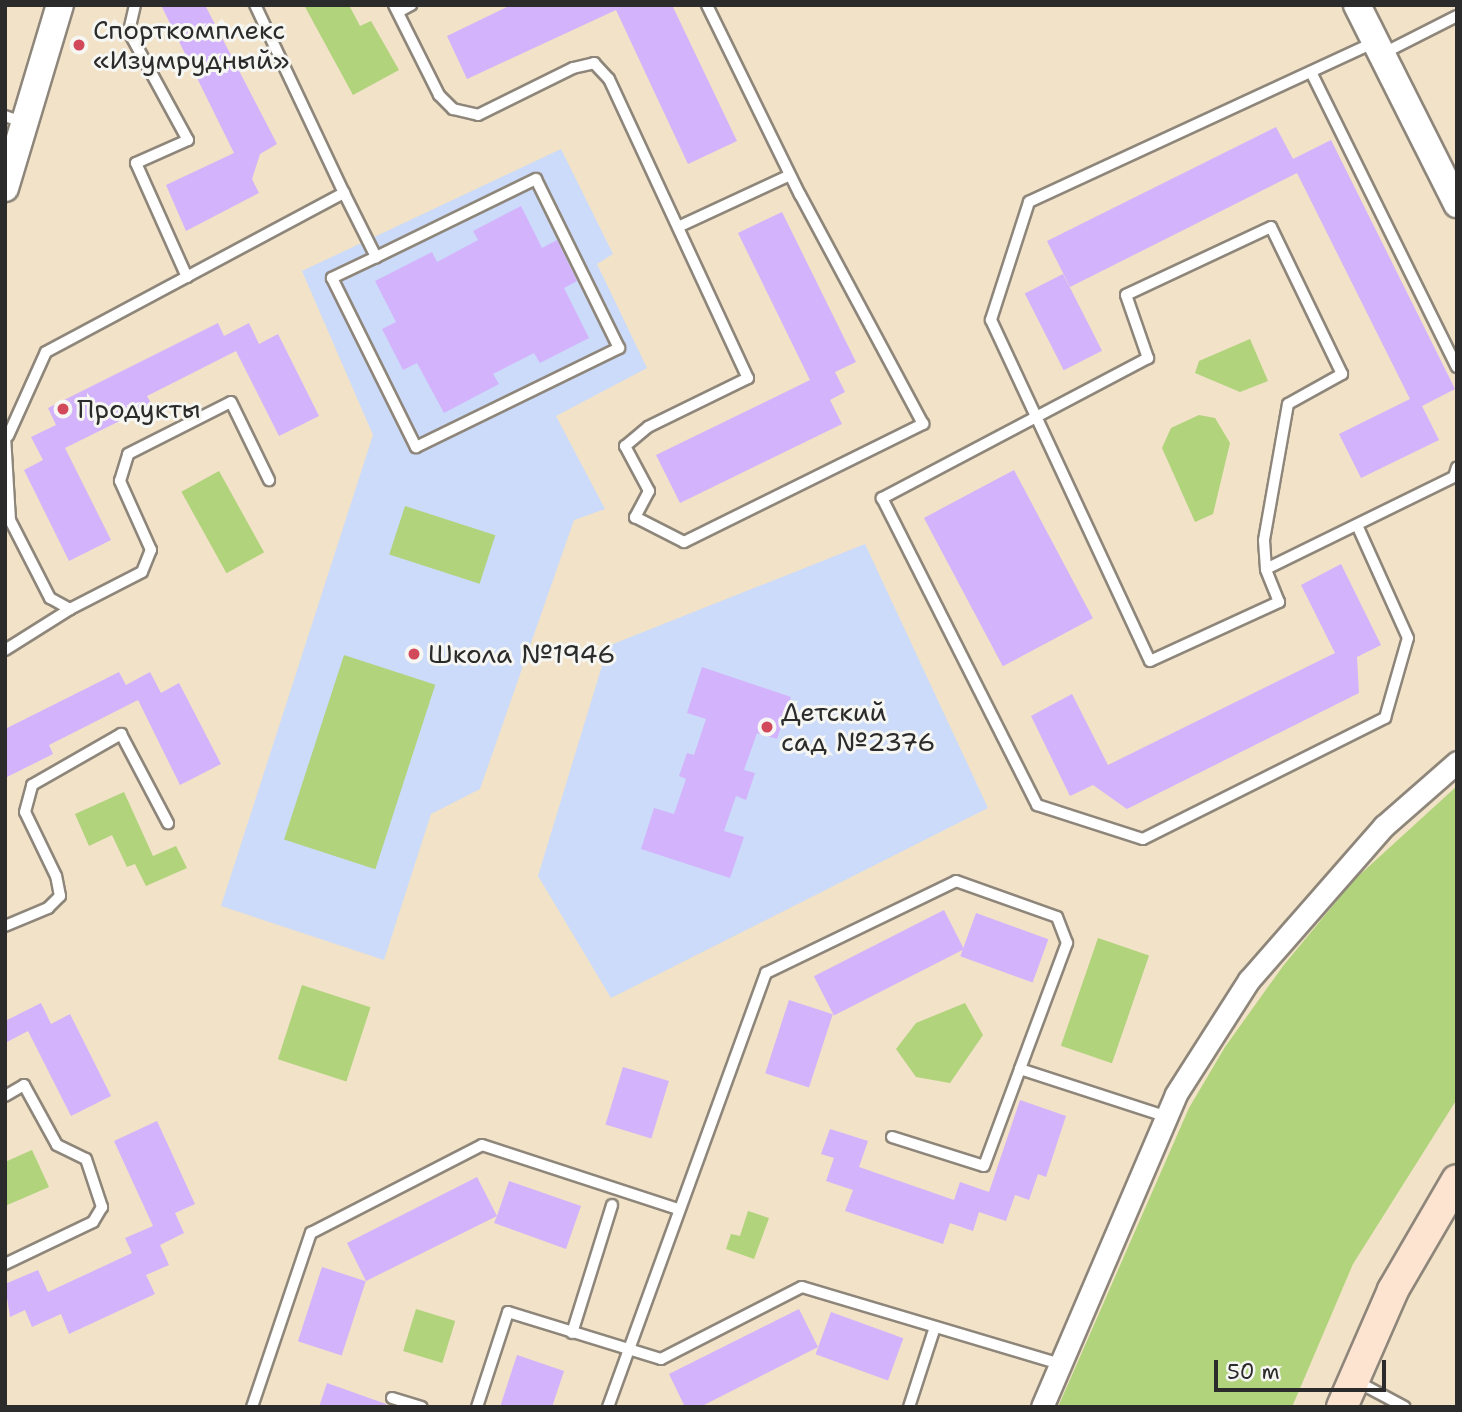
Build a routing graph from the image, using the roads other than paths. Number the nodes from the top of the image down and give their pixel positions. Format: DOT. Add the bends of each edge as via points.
graph roads {
  1 [pos="60,5"];
  2 [pos="135,5"];
  3 [pos="255,5"];
  4 [pos="411,5"];
  5 [pos="707,5"];
  6 [pos="1357,5"];
  7 [pos="396,9"];
  8 [pos="1457,16"];
  9 [pos="1378,48"];
  10 [pos="1311,72"];
  11 [pos="15,120"];
  12 [pos="790,175"];
  13 [pos="5,188"];
  14 [pos="344,193"];
  15 [pos="1457,204"];
  16 [pos="678,228"];
  17 [pos="376,257"];
  18 [pos="187,277"];
  19 [pos="1457,368"];
  20 [pos="1038,414"];
  21 [pos="7,436"];
  22 [pos="1457,467"];
  23 [pos="269,480"];
  24 [pos="1357,525"];
  25 [pos="1266,569"];
  26 [pos="70,609"];
  27 [pos="5,650"];
  28 [pos="1457,762"];
  29 [pos="168,823"];
  30 [pos="5,926"];
  31 [pos="1020,1069"];
  32 [pos="5,1096"];
  33 [pos="1166,1116"];
  34 [pos="892,1137"];
  35 [pos="1457,1180"];
  36 [pos="612,1205"];
  37 [pos="678,1209"];
  38 [pos="5,1264"];
  39 [pos="935,1327"];
  40 [pos="572,1333"];
  41 [pos="625,1351"];
  42 [pos="1060,1364"];
  43 [pos="1348,1393"];
  44 [pos="392,1398"];
  45 [pos="253,1407"];
  46 [pos="422,1407"];
  47 [pos="477,1407"];
  48 [pos="608,1407"];
  49 [pos="909,1407"];
  50 [pos="1042,1407"];
  51 [pos="1405,1407"];
  1 -- 11 [label="street"];
  2 -- 18 [label="lane" via="129,32 188,140 136,163"];
  3 -- 14 [label="lane"];
  4 -- 7 [label="lane"];
  5 -- 12 [label="lane"];
  6 -- 9 [label="street"];
  7 -- 16 [label="lane" via="439,95 453,109 478,115 573,68 594,63 609,79"];
  8 -- 9 [label="lane"];
  9 -- 10 [label="lane"];
  9 -- 15 [label="street"];
  10 -- 19 [label="lane"];
  10 -- 20 [label="lane" via="1029,202 991,320"];
  11 -- 13 [label="street"];
  12 -- 16 [label="lane"];
  12 -- 16 [label="lane" via="923,424 684,542 635,517 649,491 625,446 648,427 748,378"];
  14 -- 17 [label="lane"];
  14 -- 18 [label="lane"];
  17 -- 17 [label="lane" via="332,278 416,447 619,348 536,179"];
  18 -- 21 [label="lane" via="46,352"];
  20 -- 24 [label="lane" via="882,498 1037,805 1143,839 1385,718 1408,638"];
  20 -- 25 [label="lane" via="1150,661 1279,602"];
  20 -- 25 [label="lane" via="1148,358 1126,295 1271,227 1342,374 1288,404 1264,540"];
  21 -- 26 [label="lane" via="10,520 50,598"];
  22 -- 24 [label="lane" via="1454,477"];
  23 -- 26 [label="lane" via="230,402 128,454 120,481 151,550 142,572"];
  24 -- 25 [label="lane"];
  26 -- 27 [label="lane"];
  28 -- 33 [label="street" via="1384,826 1249,980"];
  29 -- 30 [label="lane" via="121,734 32,785 25,812 56,876 60,896 48,908"];
  31 -- 33 [label="lane"];
  31 -- 34 [label="lane" via="984,1167"];
  31 -- 37 [label="lane" via="1067,943 1057,917 956,881 766,973"];
  32 -- 38 [label="lane" via="23,1085 57,1145 86,1159 102,1207 93,1222"];
  33 -- 42 [label="street"];
  35 -- 43 [label="main road" via="1392,1290"];
  36 -- 40 [label="lane"];
  37 -- 41 [label="lane"];
  37 -- 45 [label="lane" via="482,1146 311,1233"];
  39 -- 41 [label="lane" via="802,1287 661,1359"];
  39 -- 42 [label="lane"];
  39 -- 49 [label="lane"];
  40 -- 41 [label="lane"];
  40 -- 47 [label="lane" via="508,1312"];
  41 -- 48 [label="lane"];
  42 -- 50 [label="street"];
  43 -- 51 [label="lane"];
  44 -- 46 [label="lane"];
}
